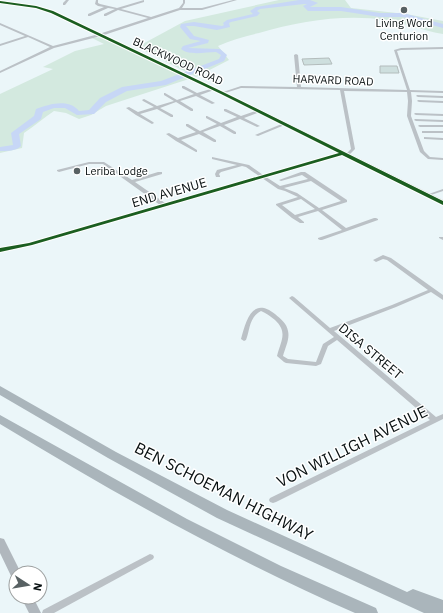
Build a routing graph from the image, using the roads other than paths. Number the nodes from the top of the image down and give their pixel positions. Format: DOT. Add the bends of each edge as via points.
graph roads {
  1 [pos="68,0"];
  2 [pos="98,0"];
  3 [pos="184,0"];
  4 [pos="236,0"];
  5 [pos="143,1"];
  6 [pos="0,2"];
  7 [pos="64,4"];
  8 [pos="107,6"];
  9 [pos="118,9"];
  10 [pos="180,9"];
  11 [pos="89,15"];
  12 [pos="105,15"];
  13 [pos="173,15"];
  14 [pos="151,20"];
  15 [pos="0,24"];
  16 [pos="128,29"];
  17 [pos="100,35"];
  18 [pos="29,36"];
  19 [pos="0,45"];
  20 [pos="54,47"];
  21 [pos="443,48"];
  22 [pos="296,55"];
  23 [pos="0,72"];
  24 [pos="183,87"];
  25 [pos="213,88"];
  26 [pos="299,88"];
  27 [pos="342,90"];
  28 [pos="409,92"];
  29 [pos="443,92"];
  30 [pos="222,93"];
  31 [pos="165,94"];
  32 [pos="196,94"];
  33 [pos="418,96"];
  34 [pos="443,97"];
  35 [pos="144,100"];
  36 [pos="176,101"];
  37 [pos="418,101"];
  38 [pos="443,102"];
  39 [pos="213,103"];
  40 [pos="157,107"];
  41 [pos="128,108"];
  42 [pos="192,110"];
  43 [pos="226,110"];
  44 [pos="259,111"];
  45 [pos="137,114"];
  46 [pos="416,114"];
  47 [pos="443,115"];
  48 [pos="172,116"];
  49 [pos="207,117"];
  50 [pos="241,117"];
  51 [pos="416,120"];
  52 [pos="443,121"];
  53 [pos="152,123"];
  54 [pos="220,124"];
  55 [pos="285,124"];
  56 [pos="187,125"];
  57 [pos="258,126"];
  58 [pos="420,126"];
  59 [pos="443,126"];
  60 [pos="199,132"];
  61 [pos="423,132"];
  62 [pos="443,132"];
  63 [pos="235,133"];
  64 [pos="168,134"];
  65 [pos="257,135"];
  66 [pos="425,138"];
  67 [pos="443,139"];
  68 [pos="177,140"];
  69 [pos="215,141"];
  70 [pos="196,151"];
  71 [pos="345,154"];
  72 [pos="213,158"];
  73 [pos="443,159"];
  74 [pos="244,164"];
  75 [pos="60,171"];
  76 [pos="160,173"];
  77 [pos="218,176"];
  78 [pos="263,176"];
  79 [pos="312,179"];
  80 [pos="281,180"];
  81 [pos="131,182"];
  82 [pos="280,188"];
  83 [pos="443,190"];
  84 [pos="428,195"];
  85 [pos="300,198"];
  86 [pos="443,203"];
  87 [pos="164,205"];
  88 [pos="317,210"];
  89 [pos="294,217"];
  90 [pos="376,220"];
  91 [pos="302,222"];
  92 [pos="344,230"];
  93 [pos="320,239"];
  94 [pos="0,250"];
  95 [pos="376,260"];
  96 [pos="432,290"];
  97 [pos="292,298"];
  98 [pos="443,298"];
  99 [pos="330,330"];
  100 [pos="338,337"];
  101 [pos="244,339"];
  102 [pos="0,390"];
  103 [pos="443,416"];
  104 [pos="0,419"];
  105 [pos="436,420"];
  106 [pos="273,500"];
  107 [pos="0,542"];
  108 [pos="150,557"];
  109 [pos="11,565"];
  110 [pos="342,570"];
  111 [pos="321,592"];
  112 [pos="443,606"];
  113 [pos="46,613"];
  114 [pos="368,613"];
  115 [pos="372,613"];
  116 [pos="438,613"];
  1 -- 7 [label="street"];
  2 -- 8 [label="street" via="97,4"];
  3 -- 10 [label="street"];
  4 -- 10 [label="street" via="202,9"];
  5 -- 9 [label="street"];
  6 -- 17 [label="street, BLACKWOOD ROAD" via="44,9"];
  8 -- 9 [label="street"];
  8 -- 11 [label="street"];
  9 -- 12 [label="street"];
  9 -- 14 [label="street"];
  10 -- 14 [label="street"];
  13 -- 14 [label="street"];
  14 -- 16 [label="street"];
  14 -- 17 [label="street"];
  15 -- 18 [label="street"];
  17 -- 20 [label="street"];
  17 -- 25 [label="street, BLACKWOOD ROAD"];
  18 -- 19 [label="street"];
  18 -- 20 [label="street"];
  20 -- 23 [label="street"];
  21 -- 28 [label="street" via="395,50"];
  22 -- 26 [label="street"];
  24 -- 32 [label="street"];
  25 -- 30 [label="street, BLACKWOOD ROAD"];
  25 -- 32 [label="street"];
  26 -- 27 [label="street, HARVARD ROAD"];
  26 -- 30 [label="street, HARVARD ROAD" via="246,87"];
  27 -- 28 [label="street, HARVARD ROAD"];
  27 -- 71 [label="street" via="353,149"];
  28 -- 29 [label="street, HARVARD ROAD"];
  28 -- 73 [label="street" via="410,119 422,152 429,158"];
  30 -- 44 [label="street, BLACKWOOD ROAD"];
  31 -- 36 [label="street"];
  32 -- 36 [label="street"];
  32 -- 39 [label="street"];
  33 -- 34 [label="street"];
  35 -- 40 [label="street"];
  36 -- 40 [label="street"];
  36 -- 42 [label="street"];
  37 -- 38 [label="street"];
  40 -- 45 [label="street"];
  40 -- 48 [label="street"];
  41 -- 45 [label="street"];
  43 -- 50 [label="street"];
  44 -- 50 [label="street"];
  44 -- 55 [label="street, BLACKWOOD ROAD"];
  45 -- 53 [label="street"];
  46 -- 47 [label="street"];
  49 -- 54 [label="street"];
  50 -- 54 [label="street"];
  50 -- 57 [label="street"];
  51 -- 52 [label="street"];
  54 -- 60 [label="street"];
  54 -- 63 [label="street"];
  55 -- 65 [label="street"];
  55 -- 71 [label="street, BLACKWOOD ROAD"];
  56 -- 60 [label="street"];
  58 -- 59 [label="street"];
  60 -- 68 [label="street"];
  60 -- 69 [label="street"];
  61 -- 62 [label="street"];
  64 -- 68 [label="street"];
  66 -- 67 [label="street"];
  68 -- 70 [label="street"];
  71 -- 78 [label="street, END AVENUE"];
  71 -- 84 [label="street, BLACKWOOD ROAD"];
  72 -- 74 [label="street"];
  74 -- 77 [label="street" via="222,170 218,172"];
  74 -- 78 [label="street"];
  75 -- 81 [label="street" via="102,162"];
  76 -- 81 [label="street"];
  78 -- 82 [label="street"];
  78 -- 87 [label="street, END AVENUE"];
  79 -- 80 [label="street" via="304,173"];
  79 -- 82 [label="street"];
  79 -- 88 [label="street" via="345,201"];
  81 -- 87 [label="street"];
  82 -- 85 [label="street"];
  83 -- 84 [label="street"];
  84 -- 86 [label="street, BLACKWOOD ROAD"];
  85 -- 88 [label="street"];
  85 -- 89 [label="street" via="278,205"];
  87 -- 94 [label="street, END AVENUE" via="30,244"];
  88 -- 89 [label="street"];
  88 -- 92 [label="street"];
  89 -- 91 [label="street"];
  90 -- 92 [label="street"];
  92 -- 93 [label="street"];
  95 -- 96 [label="street" via="382,257 389,259"];
  96 -- 98 [label="street"];
  96 -- 99 [label="street"];
  97 -- 99 [label="street, DISA STREET"];
  99 -- 100 [label="street, DISA STREET"];
  100 -- 101 [label="street" via="325,345 319,363 286,361 280,356 286,327 268,311 260,309 250,317"];
  100 -- 105 [label="street, DISA STREET"];
  102 -- 110 [label="highway, BEN SCHOEMAN HIGHWAY" via="112,455 222,514"];
  103 -- 105 [label="street, VON WILLIGH AVENUE"];
  104 -- 111 [label="highway" via="88,472"];
  105 -- 106 [label="street, VON WILLIGH AVENUE"];
  107 -- 109 [label="street"];
  108 -- 113 [label="street"];
  110 -- 112 [label="highway"];
  110 -- 116 [label="highway, BEN SCHOEMAN HIGHWAY"];
  111 -- 114 [label="highway"];
  111 -- 115 [label="highway"];
}
